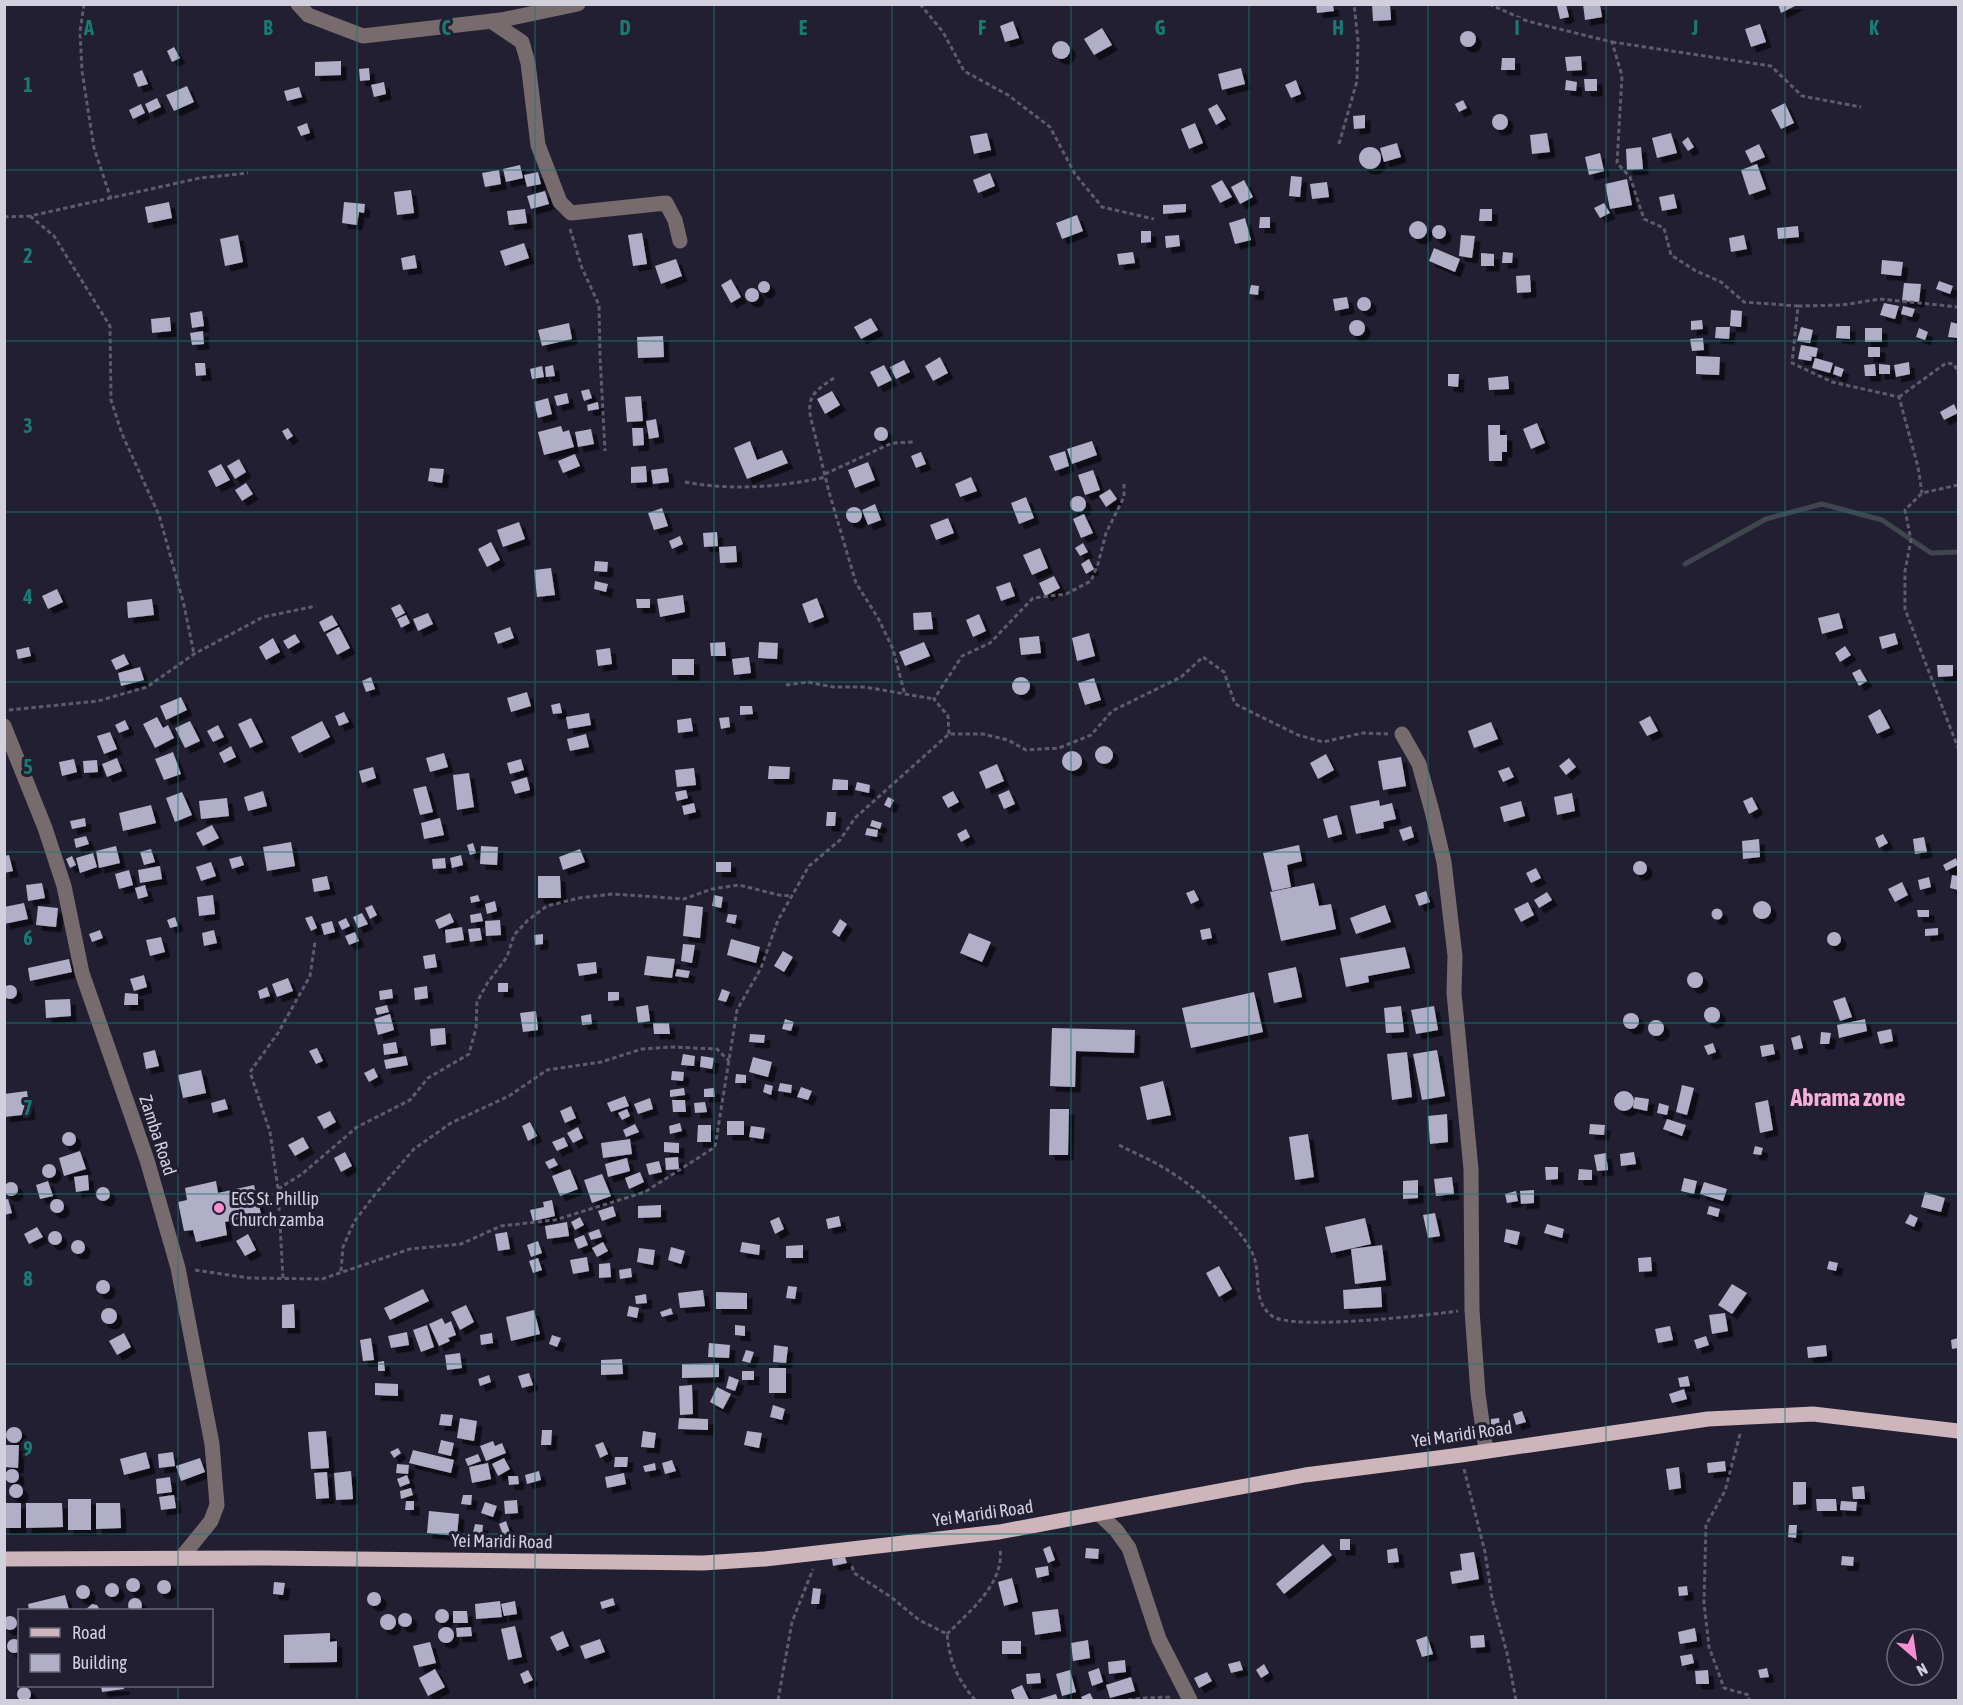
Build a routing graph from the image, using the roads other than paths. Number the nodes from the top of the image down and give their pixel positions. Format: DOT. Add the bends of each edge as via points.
graph roads {
  1 [pos="298,4"];
  2 [pos="578,4"];
  3 [pos="491,21"];
  4 [pos="680,241"];
  5 [pos="4,726"];
  6 [pos="1402,735"];
  7 [pos="1959,1431"];
  8 [pos="1486,1450"];
  9 [pos="1099,1514"];
  10 [pos="181,1558"];
  11 [pos="4,1559"];
  12 [pos="1190,1699"];
  1 -- 3 [label="street" via="308,15 363,36"];
  2 -- 3 [label="street"];
  3 -- 4 [label="street" via="522,42 538,145 562,204 571,213 666,203"];
  5 -- 10 [label="street, Zamba Road" via="64,886 82,973 147,1160 178,1268 212,1444 218,1505 211,1521"];
  6 -- 8 [label="street" via="1419,764 1444,862 1471,1169 1472,1310"];
  7 -- 8 [label="main road, Yei Maridi Road" via="1813,1414 1708,1419"];
  8 -- 9 [label="main road, Yei Maridi Road" via="1305,1475"];
  9 -- 10 [label="main road, Yei Maridi Road" via="999,1532 703,1563"];
  9 -- 12 [label="street" via="1129,1548 1159,1639"];
  10 -- 11 [label="main road, Yei Maridi Road"];
}
